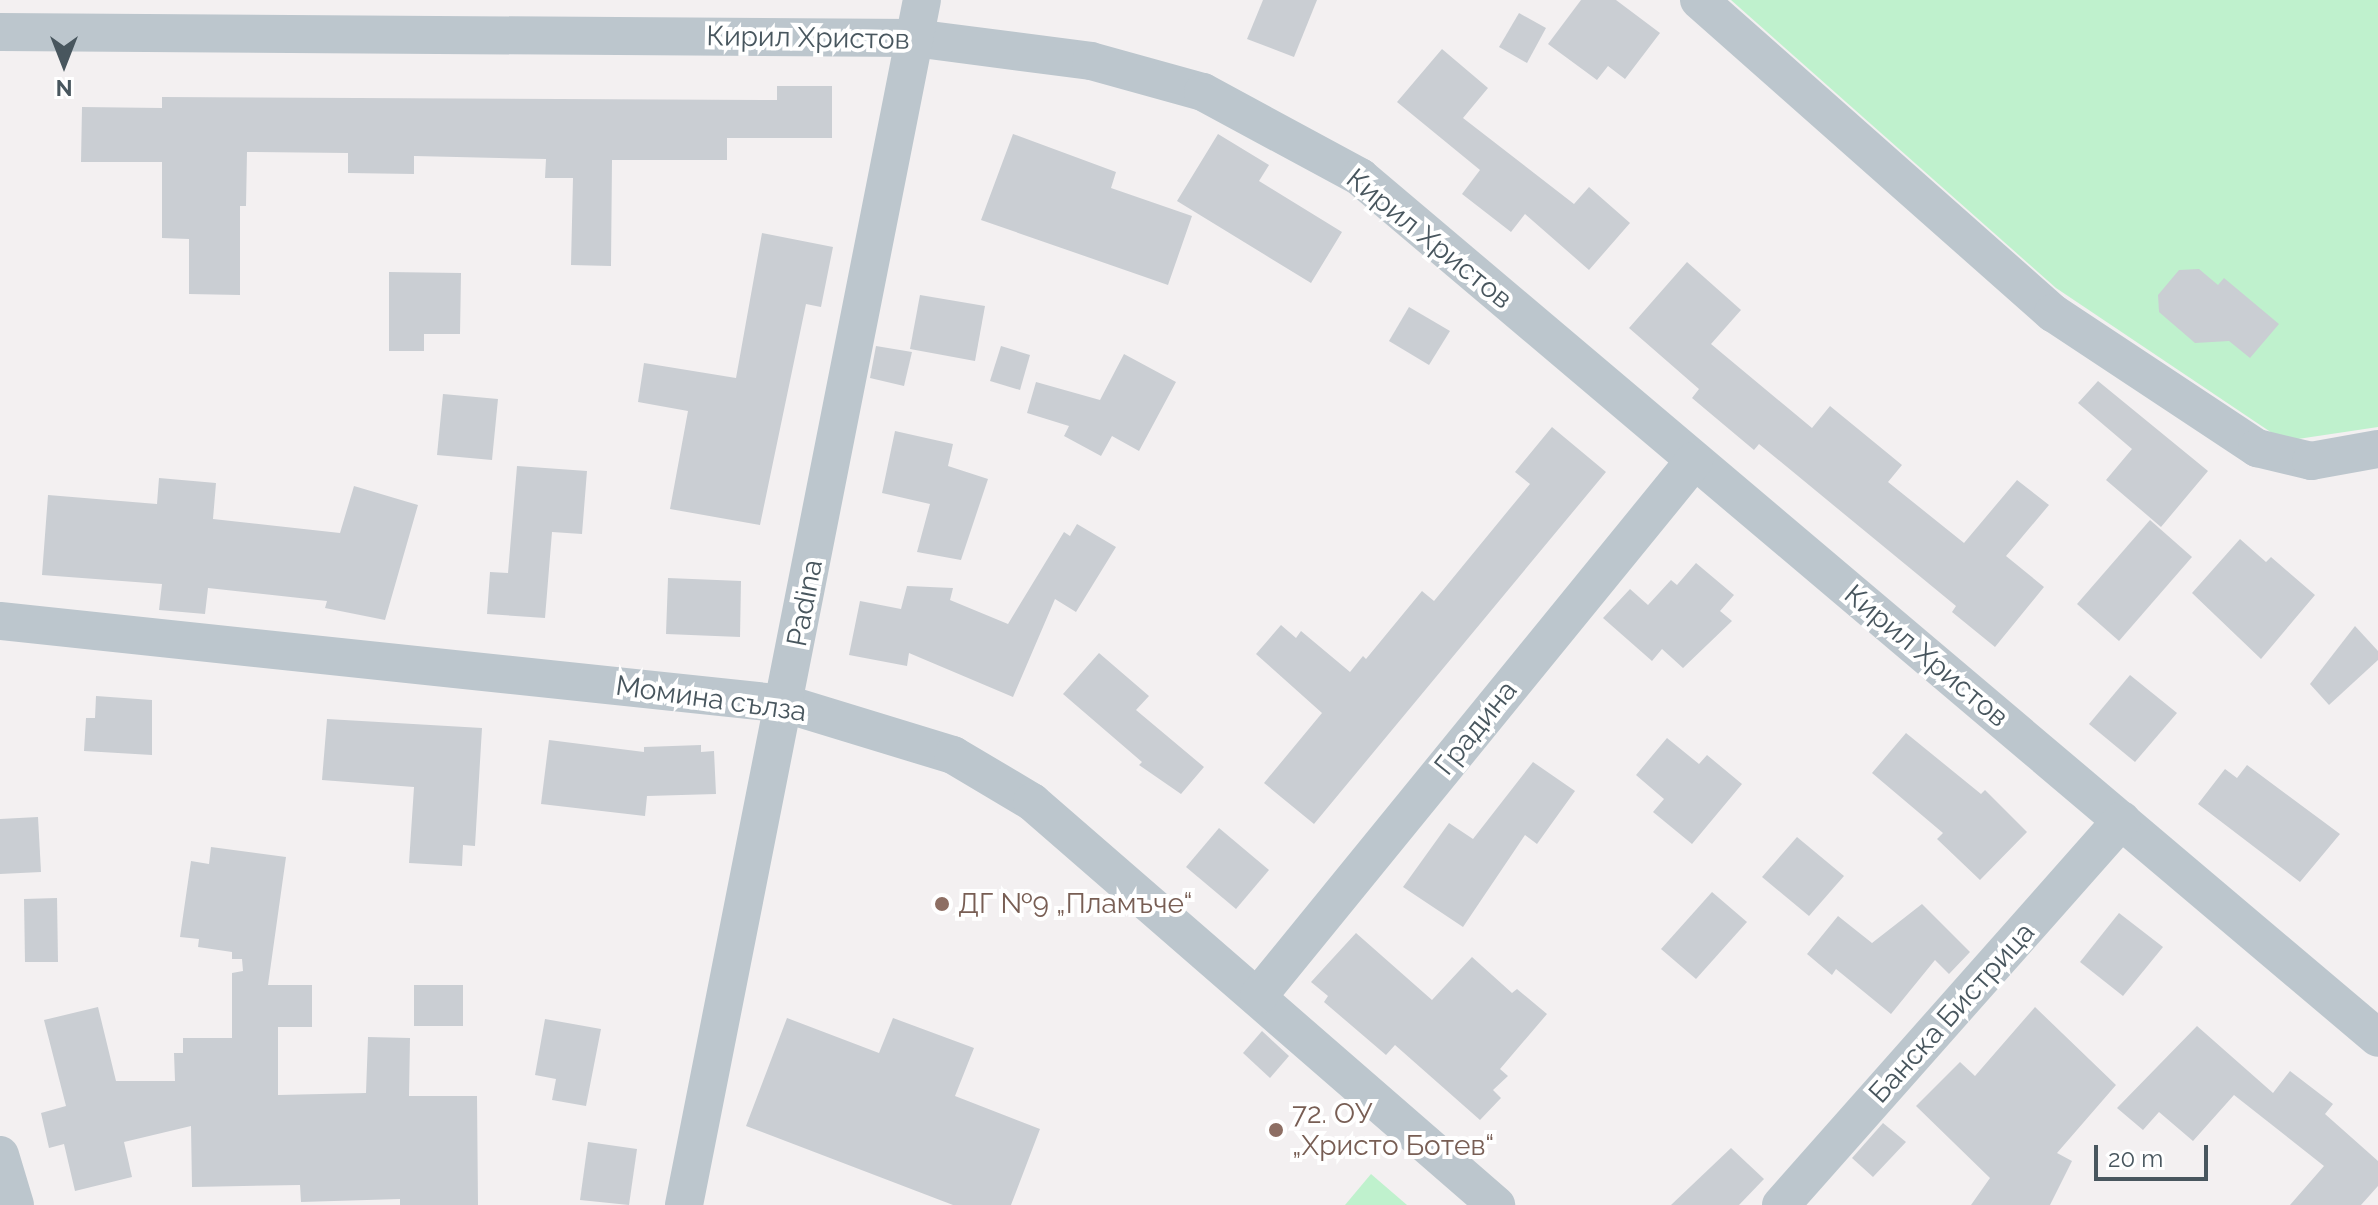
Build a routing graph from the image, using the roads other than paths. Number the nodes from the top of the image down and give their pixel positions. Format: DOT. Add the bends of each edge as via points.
graph roads {
  1 [pos="922,0"];
  2 [pos="1699,0"];
  3 [pos="0,32"];
  4 [pos="914,38"];
  5 [pos="2378,449"];
  6 [pos="1694,461"];
  7 [pos="0,621"];
  8 [pos="786,704"];
  9 [pos="2122,820"];
  10 [pos="1259,995"];
  11 [pos="2378,1038"];
  12 [pos="0,1155"];
  13 [pos="15,1205"];
  14 [pos="684,1205"];
  15 [pos="1496,1205"];
  16 [pos="1781,1205"];
  1 -- 4 [label="street, Padina"];
  2 -- 5 [label="street" via="2053,313 2231,431 2257,448 2294,460"];
  3 -- 4 [label="street, Кирил Христов"];
  4 -- 6 [label="street, Кирил Христов" via="1091,61 1216,99 1360,177"];
  4 -- 8 [label="street, Padina"];
  6 -- 9 [label="street, Кирил Христов"];
  6 -- 10 [label="street, Градина"];
  7 -- 8 [label="street, Момина сълза"];
  8 -- 10 [label="street, Момина сълза" via="953,755 1032,802"];
  8 -- 14 [label="street, Padina"];
  9 -- 11 [label="street, Кирил Христов"];
  9 -- 16 [label="street, Банска Бистрица"];
  10 -- 15 [label="street, Момина сълза"];
  12 -- 13 [label="street"];
}
